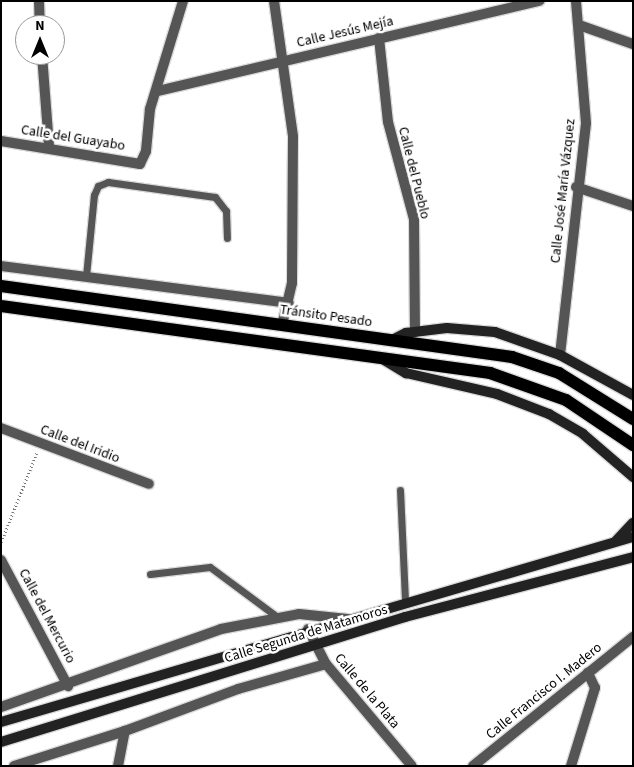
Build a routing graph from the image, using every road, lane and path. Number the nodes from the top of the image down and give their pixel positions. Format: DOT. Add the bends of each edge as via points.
graph roads {
  1 [pos="39,1"];
  2 [pos="183,1"];
  3 [pos="274,1"];
  4 [pos="540,1"];
  5 [pos="576,1"];
  6 [pos="40,15"];
  7 [pos="579,25"];
  8 [pos="379,38"];
  9 [pos="633,44"];
  10 [pos="284,61"];
  11 [pos="43,65"];
  12 [pos="158,91"];
  13 [pos="1,141"];
  14 [pos="49,147"];
  15 [pos="576,187"];
  16 [pos="633,206"];
  17 [pos="227,238"];
  18 [pos="1,266"];
  19 [pos="86,276"];
  20 [pos="1,286"];
  21 [pos="289,303"];
  22 [pos="1,306"];
  23 [pos="282,325"];
  24 [pos="415,332"];
  25 [pos="392,340"];
  26 [pos="560,355"];
  27 [pos="378,357"];
  28 [pos="633,395"];
  29 [pos="633,419"];
  30 [pos="1,428"];
  31 [pos="41,444"];
  32 [pos="633,445"];
  33 [pos="633,477"];
  34 [pos="149,484"];
  35 [pos="400,490"];
  36 [pos="633,523"];
  37 [pos="633,537"];
  38 [pos="616,541"];
  39 [pos="1,542"];
  40 [pos="633,557"];
  41 [pos="1,560"];
  42 [pos="621,561"];
  43 [pos="633,562"];
  44 [pos="150,574"];
  45 [pos="404,601"];
  46 [pos="276,616"];
  47 [pos="348,619"];
  48 [pos="308,629"];
  49 [pos="633,637"];
  50 [pos="314,646"];
  51 [pos="326,664"];
  52 [pos="588,673"];
  53 [pos="68,686"];
  54 [pos="1,707"];
  55 [pos="1,722"];
  56 [pos="125,731"];
  57 [pos="1,742"];
  58 [pos="14,766"];
  59 [pos="118,766"];
  60 [pos="412,766"];
  61 [pos="473,766"];
  62 [pos="571,766"];
  1 -- 6 [label="street"];
  2 -- 12 [label="street"];
  3 -- 10 [label="street"];
  4 -- 8 [label="street, Calle Jesús Mejía"];
  5 -- 7 [label="street, Calle José María Vázquez"];
  7 -- 9 [label="street"];
  7 -- 15 [label="street, Calle José María Vázquez" via="586,123"];
  8 -- 10 [label="street, Calle Jesús Mejía"];
  8 -- 24 [label="street, Calle del Pueblo" via="388,122 414,219"];
  10 -- 12 [label="street, Calle Jesús Mejía"];
  10 -- 21 [label="street" via="293,137 292,283"];
  11 -- 14 [label="street"];
  12 -- 14 [label="street, Calle del Guayabo" via="150,109 146,151 140,164"];
  13 -- 14 [label="street, Calle del Guayabo"];
  15 -- 16 [label="street"];
  15 -- 26 [label="street, Calle José María Vázquez"];
  17 -- 19 [label="lane" via="223,203 215,197 108,182 98,186 94,195"];
  18 -- 19 [label="street"];
  19 -- 21 [label="street"];
  20 -- 23 [label="main road, Tránsito Pesado"];
  21 -- 23 [label="street"];
  22 -- 27 [label="main road"];
  23 -- 25 [label="main road, Tránsito Pesado"];
  24 -- 25 [label="main road"];
  24 -- 26 [label="main road" via="495,332"];
  25 -- 29 [label="main road, Tránsito Pesado" via="512,357 559,373"];
  26 -- 28 [label="main road"];
  27 -- 32 [label="main road" via="513,379 593,414"];
  27 -- 33 [label="main road" via="406,373 497,394 549,414 583,434"];
  30 -- 31 [label="street, Calle del Iridio"];
  31 -- 34 [label="street, Calle del Iridio"];
  31 -- 39 [label="path"];
  35 -- 45 [label="lane"];
  36 -- 38 [label="main road"];
  37 -- 38 [label="main road, Calle Segunda de Matamoros"];
  38 -- 45 [label="main road, Calle Segunda de Matamoros"];
  40 -- 42 [label="main road, Calle Segunda de Matamoros"];
  41 -- 53 [label="street, Calle del Mercurio"];
  42 -- 43 [label="main road"];
  42 -- 50 [label="main road, Calle Segunda de Matamoros"];
  44 -- 46 [label="lane" via="210,567"];
  45 -- 47 [label="main road, Calle Segunda de Matamoros"];
  46 -- 47 [label="street" via="316,614"];
  46 -- 53 [label="street" via="221,629"];
  47 -- 48 [label="main road, Calle Segunda de Matamoros"];
  48 -- 50 [label="street, Calle de la Plata"];
  48 -- 55 [label="main road, Calle Segunda de Matamoros"];
  49 -- 52 [label="street, Calle Francisco I. Madero"];
  50 -- 51 [label="street, Calle de la Plata"];
  50 -- 57 [label="main road, Calle Segunda de Matamoros"];
  51 -- 56 [label="street" via="238,688"];
  51 -- 60 [label="street, Calle de la Plata"];
  52 -- 61 [label="street, Calle Francisco I. Madero"];
  52 -- 62 [label="street" via="594,688"];
  53 -- 54 [label="street"];
  56 -- 58 [label="street"];
  56 -- 59 [label="street"];
}
